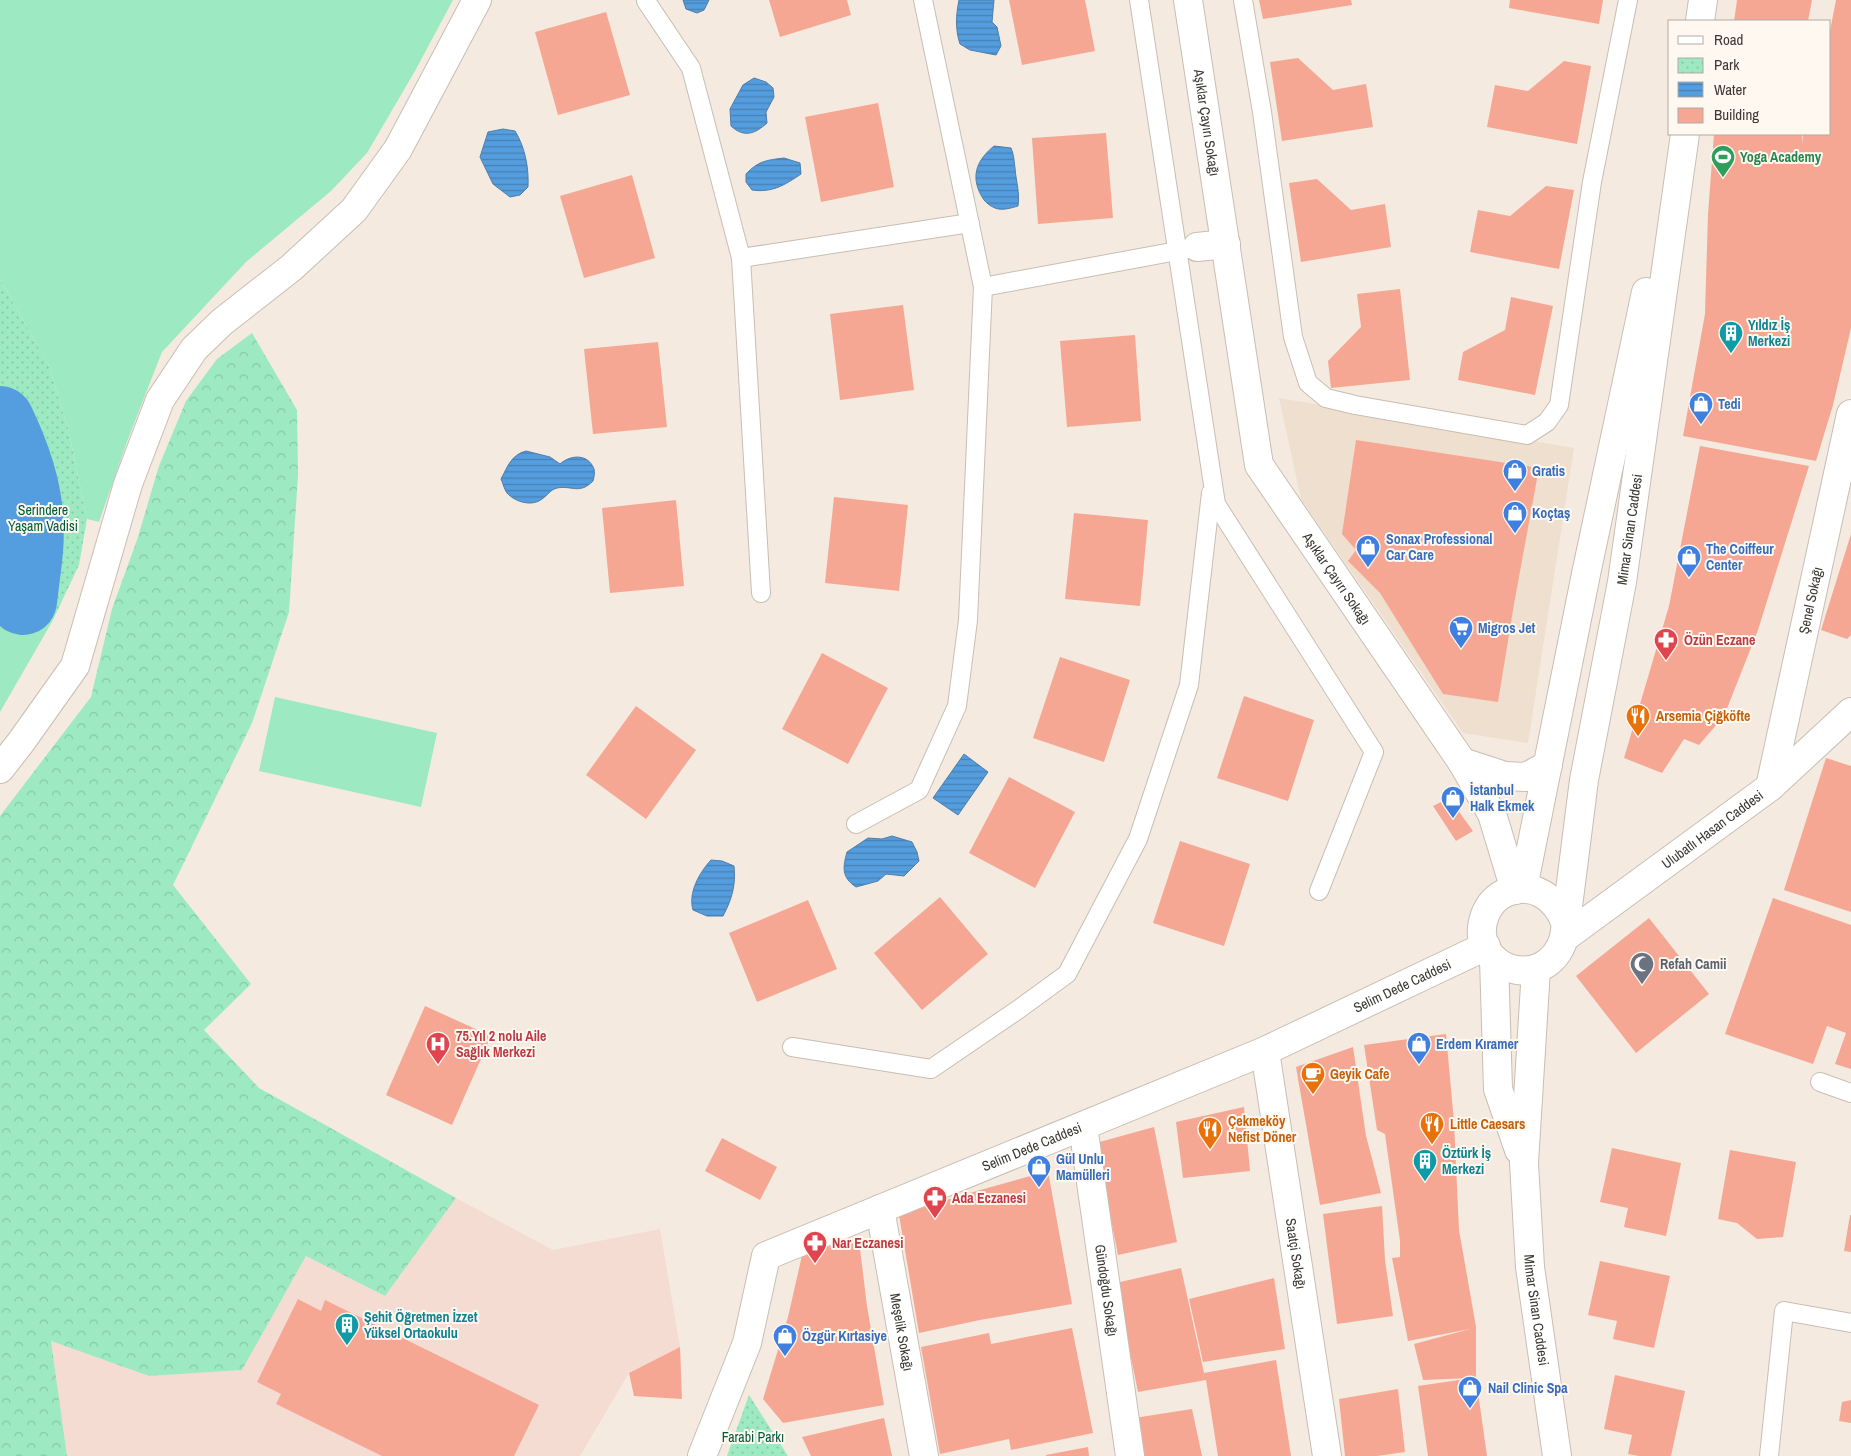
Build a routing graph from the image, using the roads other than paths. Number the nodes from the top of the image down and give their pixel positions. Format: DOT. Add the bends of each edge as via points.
graph roads {
  1 [pos="477,0"];
  2 [pos="923,0"];
  3 [pos="1139,0"];
  4 [pos="1188,0"];
  5 [pos="1244,0"];
  6 [pos="1628,0"];
  7 [pos="1702,0"];
  8 [pos="646,1"];
  9 [pos="1700,20"];
  10 [pos="1679,135"];
  11 [pos="1685,135"];
  12 [pos="970,223"];
  13 [pos="1226,244"];
  14 [pos="1187,249"];
  15 [pos="741,258"];
  16 [pos="983,288"];
  17 [pos="1851,414"];
  18 [pos="1212,480"];
  19 [pos="761,593"];
  20 [pos="1851,712"];
  21 [pos="1462,762"];
  22 [pos="1548,765"];
  23 [pos="0,769"];
  24 [pos="1770,787"];
  25 [pos="856,824"];
  26 [pos="1519,889"];
  27 [pos="1318,891"];
  28 [pos="1565,930"];
  29 [pos="1490,953"];
  30 [pos="1536,969"];
  31 [pos="792,1046"];
  32 [pos="1265,1051"];
  33 [pos="1820,1082"];
  34 [pos="1851,1093"];
  35 [pos="1083,1126"];
  36 [pos="1524,1163"];
  37 [pos="880,1209"];
  38 [pos="1851,1323"];
  39 [pos="702,1456"];
  40 [pos="924,1456"];
  41 [pos="1130,1456"];
  42 [pos="1327,1456"];
  43 [pos="1557,1456"];
  44 [pos="1770,1456"];
  1 -- 23 [label="street" via="398,149 354,210 292,268 201,342 160,400 128,484 75,666"];
  2 -- 12 [label="lane"];
  3 -- 14 [label="lane"];
  4 -- 13 [label="street, Aşıklar Çayırı Sokağı"];
  5 -- 6 [label="lane" via="1293,337 1308,383 1326,398 1355,405 1527,435 1547,422 1559,405 1592,182"];
  7 -- 9 [label="street"];
  8 -- 15 [label="lane" via="691,68"];
  10 -- 22 [label="street, Mimar Sinan Caddesi"];
  11 -- 28 [label="street, Mimar Sinan Caddesi" via="1622,582 1584,780"];
  12 -- 15 [label="lane"];
  12 -- 16 [label="lane"];
  13 -- 14 [label="street"];
  13 -- 21 [label="street, Aşıklar Çayırı Sokağı" via="1259,465"];
  14 -- 16 [label="lane"];
  14 -- 18 [label="lane"];
  15 -- 19 [label="lane"];
  16 -- 25 [label="lane" via="968,620 957,706 919,790"];
  17 -- 24 [label="street, Şenel Sokağı"];
  18 -- 27 [label="lane" via="1216,504 1374,752"];
  18 -- 31 [label="lane" via="1189,685 1138,839 1067,974 931,1069"];
  20 -- 24 [label="street, Ulubatlı Hasan Caddesi"];
  21 -- 22 [label="street" via="1505,776 1526,777"];
  21 -- 26 [label="street, Aşıklar Çayırı Sokağı" via="1492,814"];
  22 -- 26 [label="street, Mimar Sinan Caddesi"];
  24 -- 28 [label="street, Ulubatlı Hasan Caddesi"];
  26 -- 28 [label="street" via="1541,892 1552,901 1560,910"];
  26 -- 29 [label="street, Mimar Sinan Caddesi" via="1506,892 1487,909 1482,934"];
  28 -- 30 [label="street, Mimar Sinan Caddesi" via="1562,946 1552,960"];
  29 -- 30 [label="street" via="1500,964 1516,970"];
  29 -- 32 [label="street, Selim Dede Caddesi"];
  29 -- 36 [label="street, Mimar Sinan Caddesi" via="1498,1089"];
  30 -- 36 [label="street, Mimar Sinan Caddesi"];
  32 -- 35 [label="street, Selim Dede Caddesi"];
  32 -- 42 [label="street, Saatçi Sokağı"];
  33 -- 34 [label="lane"];
  35 -- 37 [label="street, Selim Dede Caddesi"];
  35 -- 41 [label="street, Gündoğdu Sokağı"];
  36 -- 43 [label="street, Mimar Sinan Caddesi" via="1530,1267"];
  37 -- 39 [label="street, Selim Dede Caddesi" via="766,1256 747,1344"];
  37 -- 40 [label="street, Meşelik Sokağı"];
  38 -- 44 [label="lane" via="1784,1311"];
}
